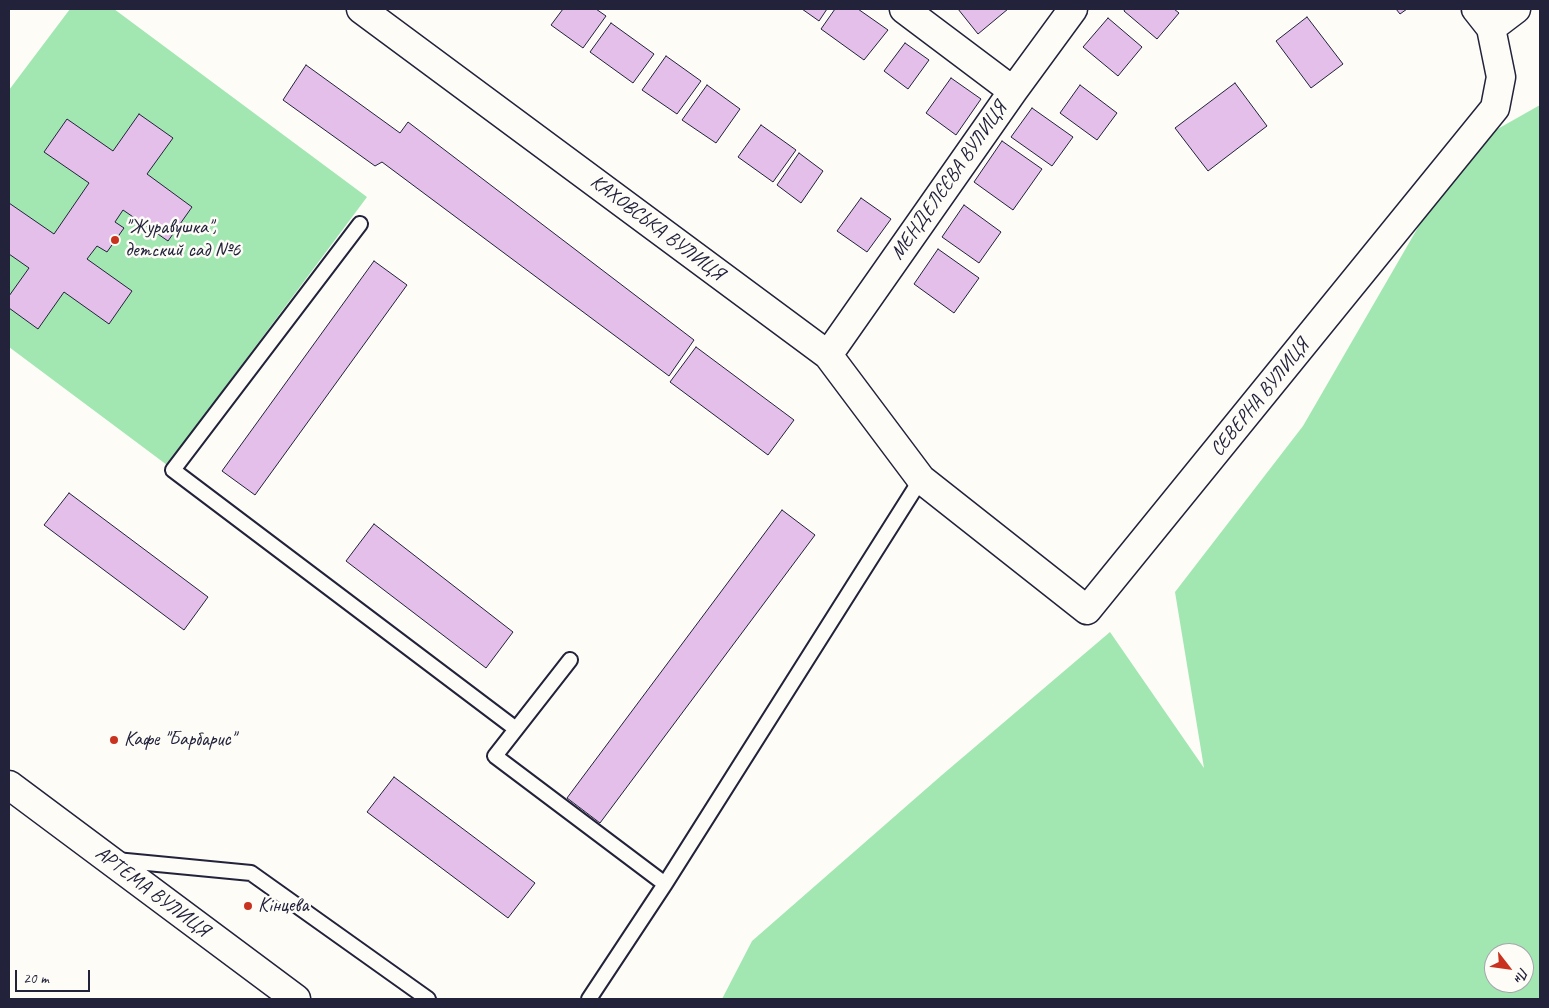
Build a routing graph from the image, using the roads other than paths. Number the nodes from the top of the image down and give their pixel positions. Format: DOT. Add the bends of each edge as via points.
graph roads {
  1 [pos="361,9"];
  2 [pos="904,9"];
  3 [pos="1073,9"];
  4 [pos="1516,9"];
  5 [pos="1484,18"];
  6 [pos="1013,90"];
  7 [pos="360,224"];
  8 [pos="828,355"];
  9 [pos="921,479"];
  10 [pos="570,660"];
  11 [pos="516,729"];
  12 [pos="9,785"];
  13 [pos="108,859"];
  14 [pos="665,884"];
  15 [pos="296,999"];
  16 [pos="428,999"];
  17 [pos="589,999"];
  1 -- 8 [label="street, КАХОВСЬКА ВУЛИЦЯ"];
  2 -- 6 [label="street"];
  3 -- 6 [label="street, МЕНДЕЛЄЄВА ВУЛИЦЯ"];
  4 -- 5 [label="street, СЕВЕРНА ВУЛИЦЯ"];
  5 -- 9 [label="street, СЕВЕРНА ВУЛИЦЯ" via="1501,77 1495,108 1087,610"];
  6 -- 8 [label="street, МЕНДЕЛЄЄВА ВУЛИЦЯ"];
  7 -- 11 [label="lane" via="173,470"];
  8 -- 9 [label="street, КАХОВСЬКА ВУЛИЦЯ"];
  9 -- 14 [label="lane"];
  10 -- 11 [label="lane"];
  11 -- 14 [label="lane" via="496,756"];
  12 -- 13 [label="street, АРТЕМА ВУЛИЦЯ"];
  13 -- 15 [label="street, АРТЕМА ВУЛИЦЯ"];
  13 -- 16 [label="lane" via="251,873"];
  14 -- 17 [label="lane"];
}
